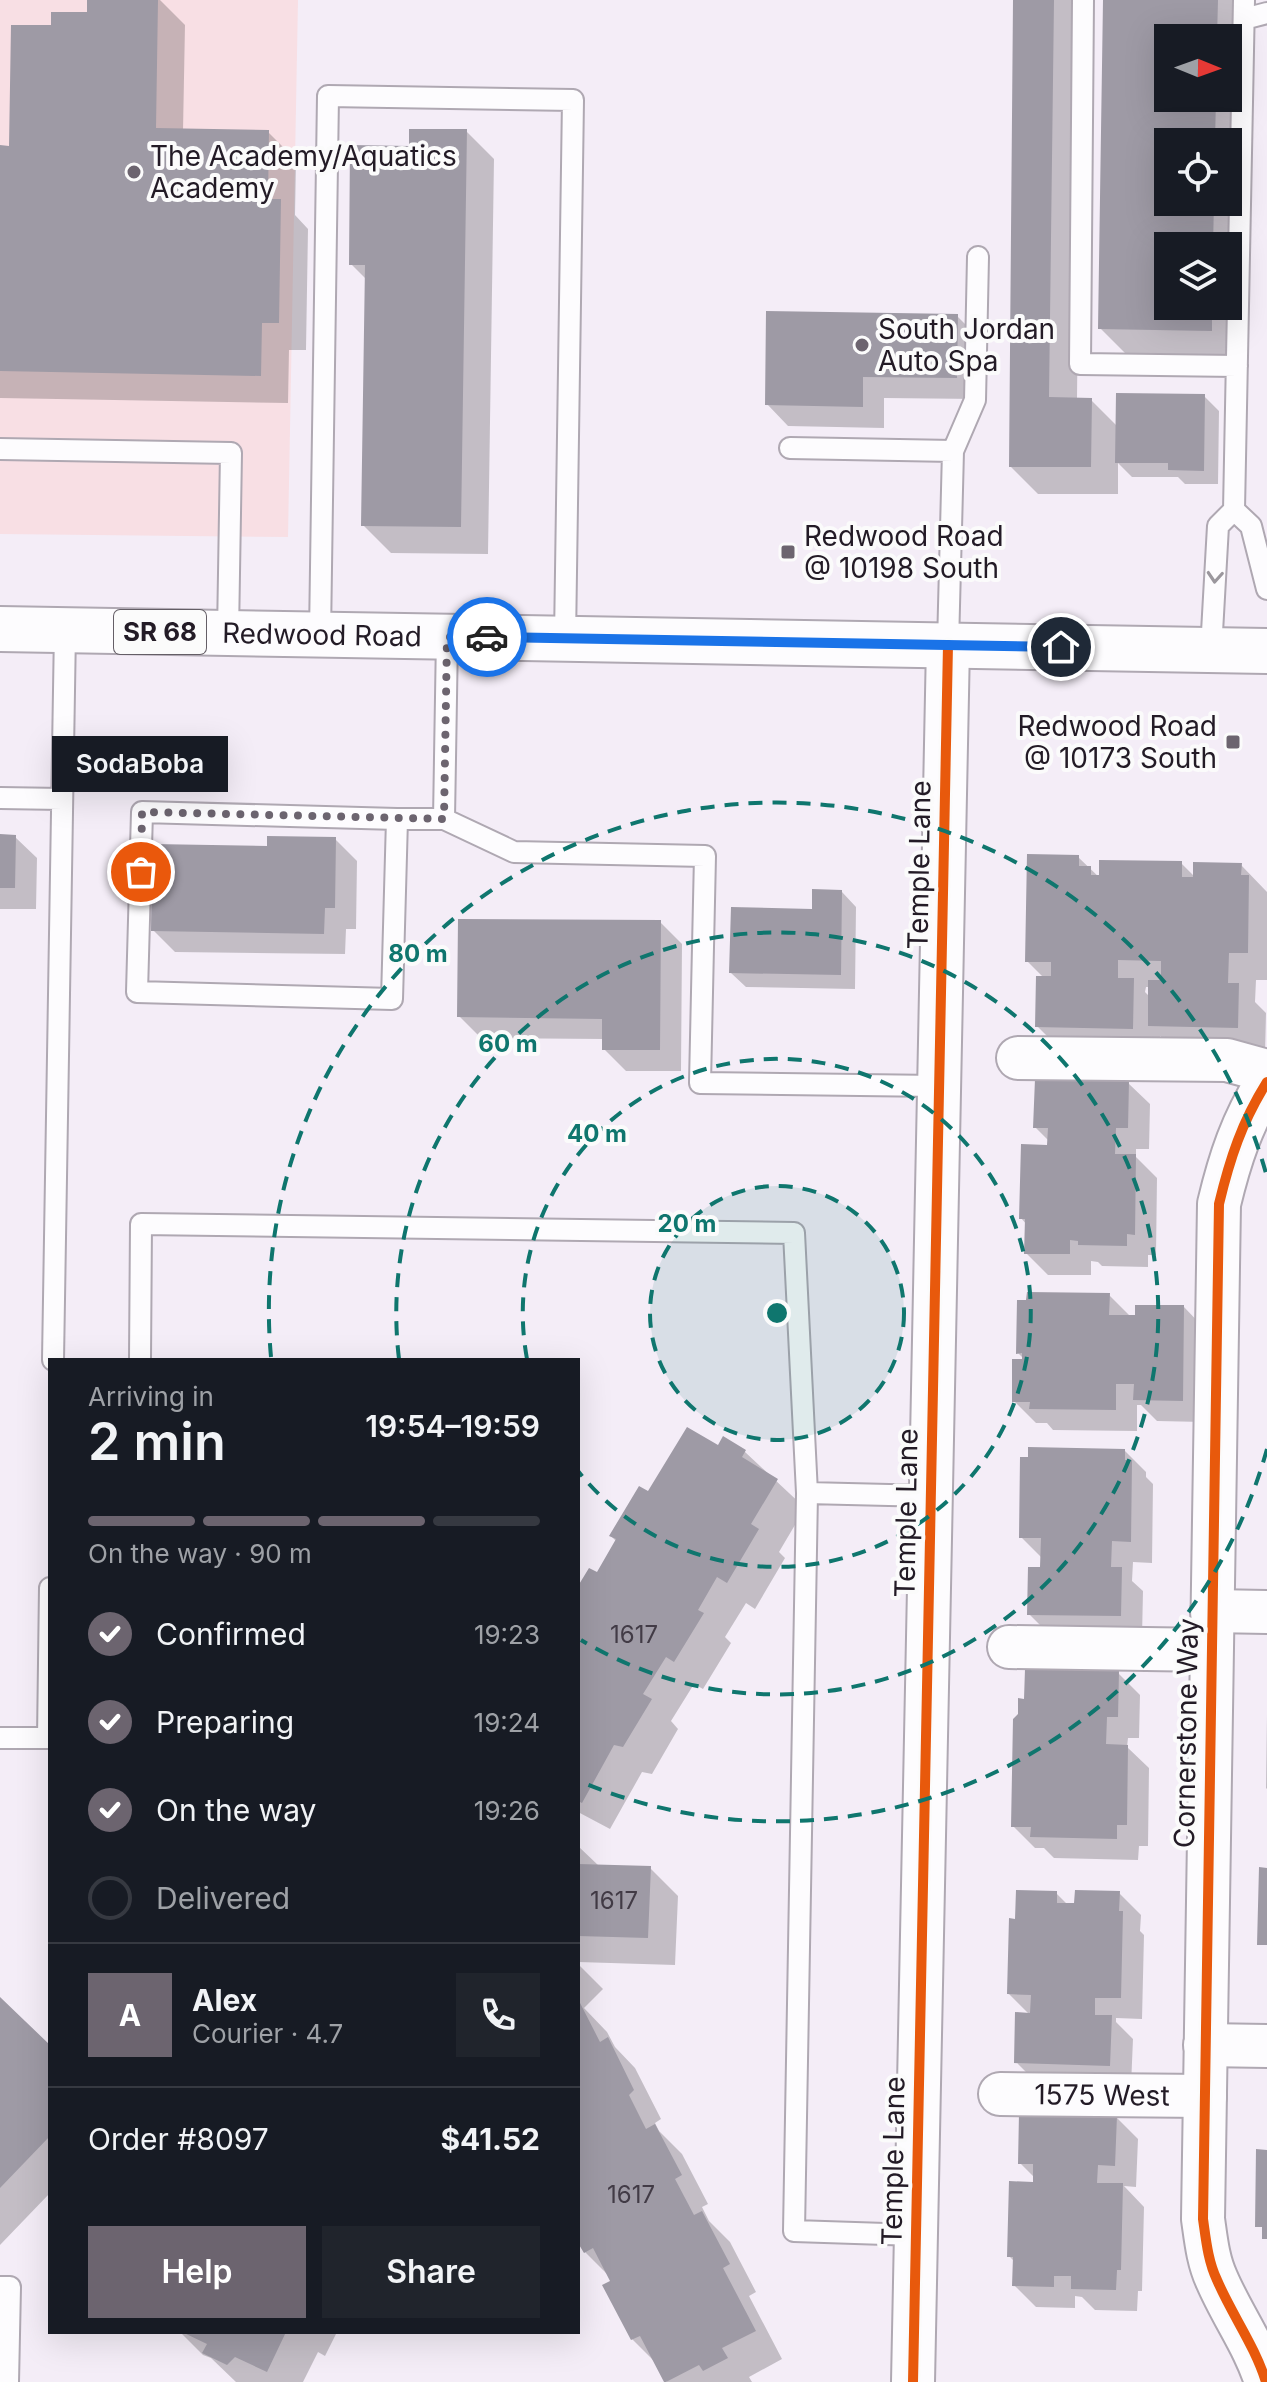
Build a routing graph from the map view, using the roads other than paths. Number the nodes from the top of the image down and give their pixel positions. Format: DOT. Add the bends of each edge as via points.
graph roads {
  1 [pos="1083,0"];
  2 [pos="1244,9"];
  3 [pos="1267,13"];
  4 [pos="978,257"];
  5 [pos="1237,366"];
  6 [pos="790,448"];
  7 [pos="0,449"];
  8 [pos="953,451"];
  9 [pos="1234,510"];
  10 [pos="1267,589"];
  11 [pos="0,629"];
  12 [pos="65,630"];
  13 [pos="228,633"];
  14 [pos="320,635"];
  15 [pos="447,637"];
  16 [pos="565,639"];
  17 [pos="948,645"];
  18 [pos="1211,650"];
  19 [pos="1267,651"];
  20 [pos="0,798"];
  21 [pos="62,799"];
  22 [pos="397,819"];
  23 [pos="444,819"];
  24 [pos="1018,1058"];
  25 [pos="1267,1071"];
  26 [pos="1267,1082"];
  27 [pos="938,1086"];
  28 [pos="53,1358"];
  29 [pos="140,1358"];
  30 [pos="807,1493"];
  31 [pos="930,1496"];
  32 [pos="1267,1612"];
  33 [pos="1211,1631"];
  34 [pos="1009,1647"];
  35 [pos="0,1738"];
  36 [pos="48,1738"];
  37 [pos="1205,2045"];
  38 [pos="1267,2046"];
  39 [pos="1000,2094"];
  40 [pos="1205,2096"];
  41 [pos="916,2235"];
  42 [pos="0,2287"];
  43 [pos="8,2382"];
  44 [pos="913,2382"];
  45 [pos="1266,2382"];
  1 -- 5 [label="lane" via="1080,364"];
  2 -- 3 [label="lane"];
  2 -- 5 [label="lane"];
  4 -- 8 [label="lane" via="975,400"];
  5 -- 9 [label="lane"];
  6 -- 8 [label="lane"];
  7 -- 13 [label="lane" via="231,453"];
  8 -- 17 [label="lane"];
  9 -- 10 [label="lane" via="1251,526"];
  9 -- 18 [label="lane, one-way" via="1218,526"];
  11 -- 12 [label="main road, Redwood Road / SR 68"];
  12 -- 13 [label="main road, Redwood Road / SR 68"];
  12 -- 21 [label="lane"];
  13 -- 14 [label="main road, Redwood Road / SR 68"];
  14 -- 15 [label="main road, Redwood Road / SR 68"];
  14 -- 16 [label="lane" via="328,96 512,99 573,100"];
  15 -- 16 [label="main road, Redwood Road / SR 68"];
  15 -- 23 [label="lane"];
  16 -- 17 [label="main road, Redwood Road / SR 68"];
  17 -- 18 [label="main road, Redwood Road / SR 68"];
  17 -- 27 [label="street, Temple Lane"];
  18 -- 19 [label="main road, Redwood Road / SR 68"];
  20 -- 21 [label="lane"];
  21 -- 28 [label="lane"];
  22 -- 22 [label="lane" via="392,999 137,992 142,812"];
  22 -- 23 [label="lane"];
  23 -- 27 [label="lane" via="514,852 705,856 700,1083"];
  24 -- 25 [label="street" via="1227,1060"];
  26 -- 33 [label="street, Cornerstone Way" via="1248,1111 1219,1204"];
  27 -- 31 [label="street, Temple Lane"];
  29 -- 30 [label="lane" via="141,1224 794,1233"];
  30 -- 31 [label="lane"];
  30 -- 41 [label="lane" via="794,2231"];
  31 -- 41 [label="street, Temple Lane"];
  32 -- 33 [label="street"];
  33 -- 34 [label="street"];
  33 -- 37 [label="street, Cornerstone Way"];
  35 -- 36 [label="lane"];
  37 -- 38 [label="street"];
  37 -- 40 [label="street, Cornerstone Way"];
  39 -- 40 [label="street, 1575 West"];
  40 -- 45 [label="street, Cornerstone Way" via="1207,2249"];
  41 -- 44 [label="street, Temple Lane"];
  42 -- 43 [label="lane" via="10,2287"];
}
